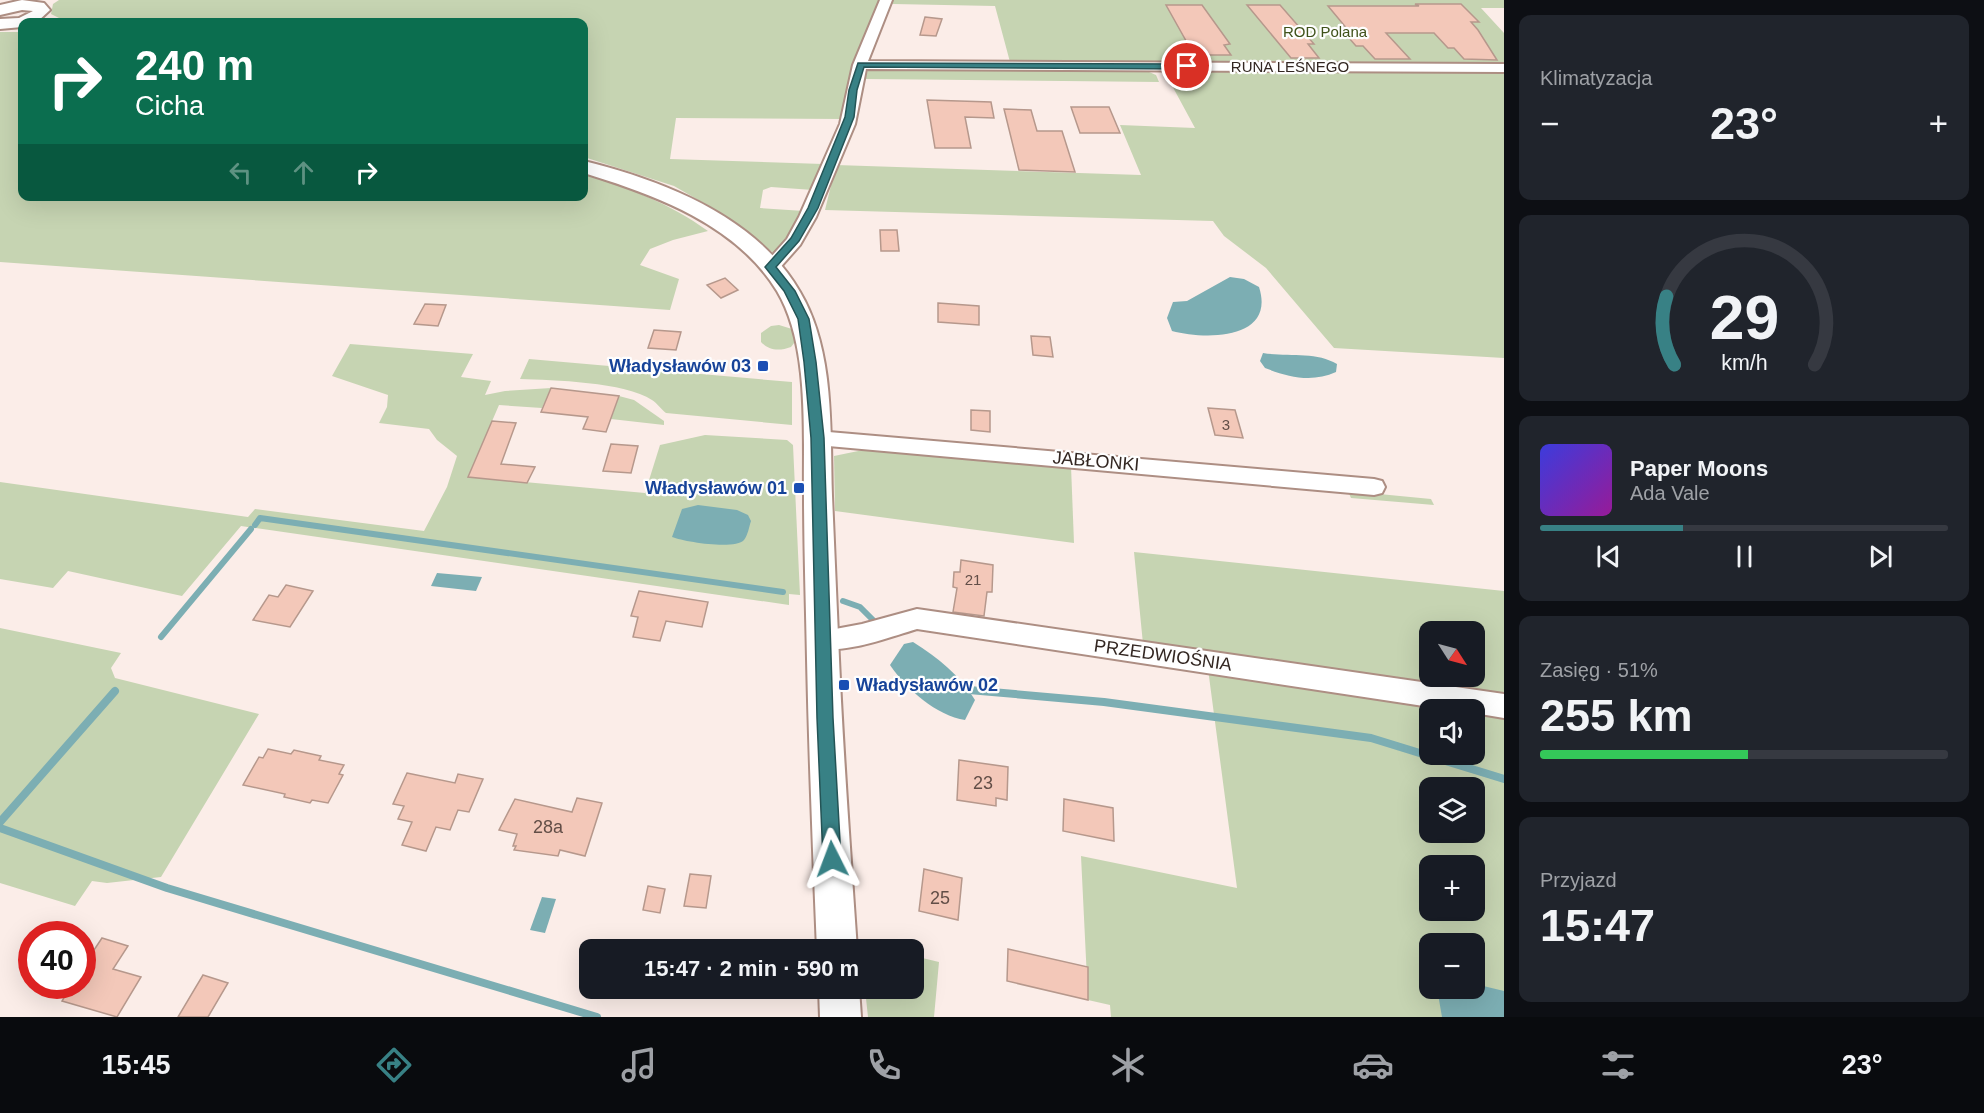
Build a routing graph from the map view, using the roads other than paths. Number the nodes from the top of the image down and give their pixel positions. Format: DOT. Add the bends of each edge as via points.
graph roads {
  1 [pos="886,0"];
  2 [pos="0,10"];
  3 [pos="31,10"];
  4 [pos="47,18"];
  5 [pos="0,24"];
  6 [pos="861,65"];
  7 [pos="1504,68"];
  8 [pos="588,168"];
  9 [pos="771,267"];
  10 [pos="818,438"];
  11 [pos="1374,487"];
  12 [pos="823,640"];
  13 [pos="1504,706"];
  14 [pos="837,939"];
  15 [pos="840,999"];
  16 [pos="841,1017"];
  1 -- 6 [label="street"];
  2 -- 3 [label="street"];
  3 -- 4 [label="street"];
  3 -- 5 [label="street"];
  6 -- 7 [label="street, RUNA LEŚNEGO"];
  6 -- 9 [label="street" via="849,117 810,214"];
  8 -- 9 [label="street" via="690,204 753,248"];
  9 -- 10 [label="street" via="803,319"];
  10 -- 11 [label="street, JABŁONKI"];
  10 -- 12 [label="street"];
  12 -- 13 [label="street, PRZEDWIOŚNIA" via="917,619"];
  12 -- 14 [label="street"];
  15 -- 16 [label="street"];
}
